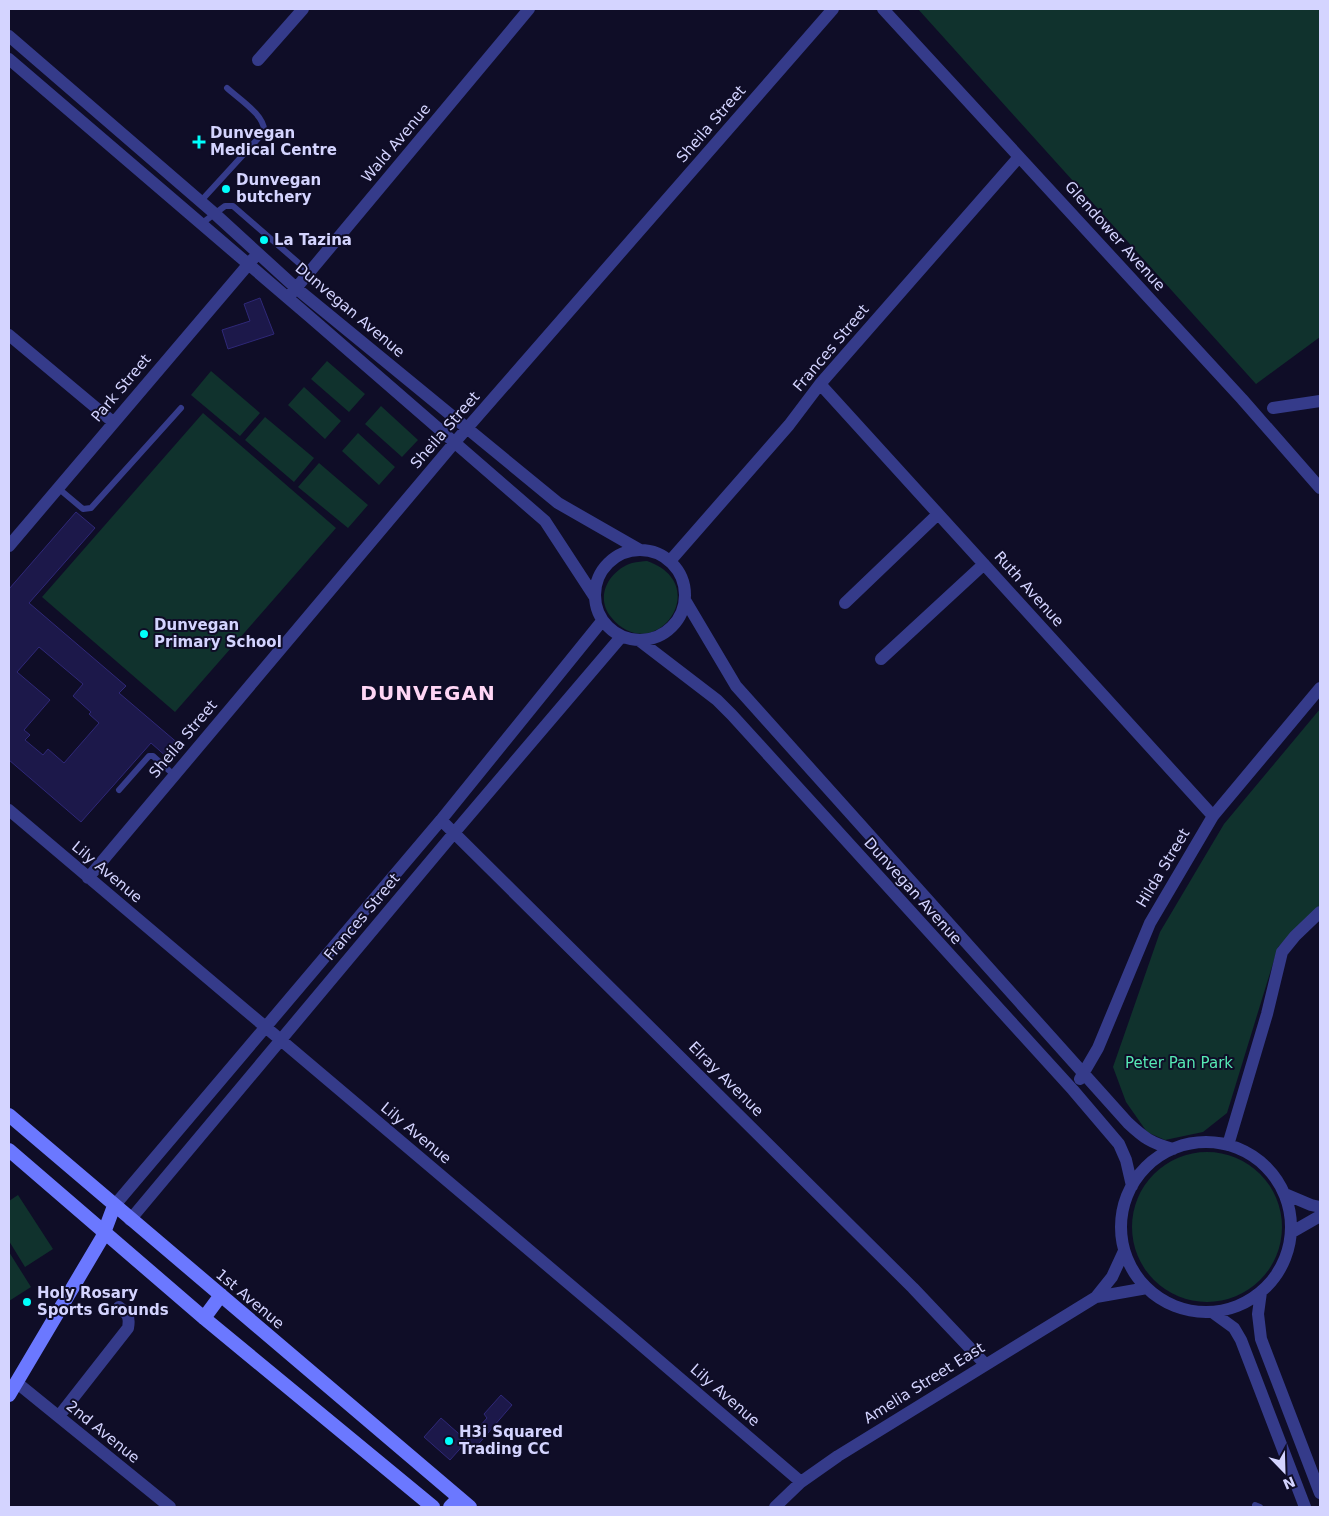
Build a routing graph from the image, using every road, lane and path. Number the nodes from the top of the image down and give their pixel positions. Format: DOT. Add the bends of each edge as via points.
graph roads {
  1 [pos="303,9"];
  2 [pos="530,9"];
  3 [pos="833,9"];
  4 [pos="883,9"];
  5 [pos="9,36"];
  6 [pos="9,59"];
  7 [pos="258,60"];
  8 [pos="228,88"];
  9 [pos="90,106"];
  10 [pos="78,118"];
  11 [pos="1019,157"];
  12 [pos="200,202"];
  13 [pos="214,213"];
  14 [pos="202,224"];
  15 [pos="259,253"];
  16 [pos="248,264"];
  17 [pos="310,272"];
  18 [pos="296,288"];
  19 [pos="288,298"];
  20 [pos="9,335"];
  21 [pos="820,384"];
  22 [pos="1320,401"];
  23 [pos="181,408"];
  24 [pos="1273,408"];
  25 [pos="113,422"];
  26 [pos="468,428"];
  27 [pos="455,442"];
  28 [pos="58,488"];
  29 [pos="1320,488"];
  30 [pos="558,503"];
  31 [pos="938,514"];
  32 [pos="545,521"];
  33 [pos="9,546"];
  34 [pos="640,550"];
  35 [pos="670,561"];
  36 [pos="984,564"];
  37 [pos="594,596"];
  38 [pos="685,600"];
  39 [pos="845,603"];
  40 [pos="602,621"];
  41 [pos="621,637"];
  42 [pos="640,640"];
  43 [pos="882,659"];
  44 [pos="736,686"];
  45 [pos="1320,688"];
  46 [pos="717,700"];
  47 [pos="805,763"];
  48 [pos="174,775"];
  49 [pos="788,778"];
  50 [pos="119,790"];
  51 [pos="9,810"];
  52 [pos="1214,816"];
  53 [pos="442,820"];
  54 [pos="454,833"];
  55 [pos="882,848"];
  56 [pos="865,862"];
  57 [pos="88,878"];
  58 [pos="1320,912"];
  59 [pos="951,924"];
  60 [pos="934,938"];
  61 [pos="267,1027"];
  62 [pos="280,1040"];
  63 [pos="1083,1074"];
  64 [pos="1073,1090"];
  65 [pos="9,1115"];
  66 [pos="1228,1144"];
  67 [pos="1173,1149"];
  68 [pos="9,1150"];
  69 [pos="1132,1186"];
  70 [pos="1285,1194"];
  71 [pos="114,1206"];
  72 [pos="1320,1207"];
  73 [pos="1320,1216"];
  74 [pos="130,1220"];
  75 [pos="1292,1232"];
  76 [pos="105,1233"];
  77 [pos="1124,1251"];
  78 [pos="1147,1288"];
  79 [pos="1261,1292"];
  80 [pos="221,1296"];
  81 [pos="1096,1296"];
  82 [pos="119,1307"];
  83 [pos="1212,1312"];
  84 [pos="204,1318"];
  85 [pos="985,1364"];
  86 [pos="16,1382"];
  87 [pos="9,1395"];
  88 [pos="59,1416"];
  89 [pos="1297,1436"];
  90 [pos="1279,1443"];
  91 [pos="801,1482"];
  92 [pos="1320,1493"];
  93 [pos="454,1503"];
  94 [pos="170,1507"];
  95 [pos="433,1507"];
  96 [pos="470,1507"];
  97 [pos="775,1507"];
  98 [pos="1305,1507"];
  1 -- 7 [label="street"];
  2 -- 17 [label="street, Wald Avenue"];
  3 -- 26 [label="street, Sheila Street"];
  4 -- 11 [label="street, Glendower Avenue"];
  5 -- 9 [label="street, Dunvegan Avenue"];
  6 -- 10 [label="street, Dunvegan Avenue"];
  8 -- 12 [label="lane" via="262,119 264,132"];
  9 -- 10 [label="street"];
  9 -- 12 [label="street, Dunvegan Avenue"];
  10 -- 14 [label="street, Dunvegan Avenue"];
  11 -- 21 [label="street, Frances Street"];
  11 -- 29 [label="street, Glendower Avenue"];
  12 -- 13 [label="street, Dunvegan Avenue"];
  13 -- 14 [label="lane"];
  13 -- 15 [label="street, Dunvegan Avenue"];
  13 -- 17 [label="lane" via="225,206 233,206"];
  14 -- 16 [label="street, Dunvegan Avenue"];
  15 -- 16 [label="street, Park Street"];
  15 -- 18 [label="street, Dunvegan Avenue"];
  16 -- 19 [label="street, Dunvegan Avenue"];
  16 -- 25 [label="street, Park Street"];
  17 -- 18 [label="street, Wald Avenue"];
  18 -- 19 [label="street, Wald Avenue"];
  18 -- 26 [label="street, Dunvegan Avenue"];
  19 -- 27 [label="street, Dunvegan Avenue"];
  20 -- 25 [label="street"];
  21 -- 31 [label="street, Ruth Avenue"];
  21 -- 35 [label="street, Frances Street"];
  22 -- 24 [label="street"];
  23 -- 28 [label="lane" via="91,508 84,509"];
  25 -- 28 [label="street, Park Street"];
  26 -- 27 [label="street, Sheila Street"];
  26 -- 30 [label="street, Dunvegan Avenue"];
  27 -- 32 [label="street, Dunvegan Avenue"];
  27 -- 48 [label="street, Sheila Street"];
  28 -- 33 [label="street, Park Street"];
  30 -- 32 [label="street"];
  30 -- 34 [label="street, Dunvegan Avenue"];
  31 -- 36 [label="street, Ruth Avenue"];
  31 -- 39 [label="street"];
  32 -- 37 [label="street, Dunvegan Avenue"];
  34 -- 35 [label="street" via="656,553"];
  34 -- 37 [label="street" via="626,552 603,569 596,582"];
  35 -- 38 [label="street" via="679,572"];
  36 -- 43 [label="street"];
  36 -- 52 [label="street, Ruth Avenue"];
  37 -- 40 [label="street"];
  38 -- 42 [label="street" via="682,613 665,633"];
  38 -- 44 [label="street, Dunvegan Avenue"];
  40 -- 41 [label="street"];
  40 -- 53 [label="street, Frances Street"];
  41 -- 42 [label="street"];
  41 -- 54 [label="street, Frances Street"];
  42 -- 46 [label="street, Dunvegan Avenue"];
  44 -- 46 [label="street"];
  44 -- 47 [label="street, Dunvegan Avenue"];
  45 -- 52 [label="street, Hilda Street"];
  46 -- 49 [label="street, Dunvegan Avenue"];
  47 -- 49 [label="street"];
  47 -- 55 [label="street, Dunvegan Avenue"];
  48 -- 50 [label="lane" via="149,756"];
  48 -- 57 [label="street, Sheila Street"];
  49 -- 56 [label="street, Dunvegan Avenue"];
  51 -- 57 [label="street, Lily Avenue"];
  52 -- 63 [label="street, Hilda Street" via="1150,923 1098,1048"];
  53 -- 54 [label="street, Elray Avenue"];
  53 -- 61 [label="street, Frances Street"];
  54 -- 62 [label="street, Frances Street"];
  54 -- 85 [label="street, Elray Avenue" via="913,1288"];
  55 -- 56 [label="street"];
  55 -- 59 [label="street, Dunvegan Avenue"];
  56 -- 60 [label="street, Dunvegan Avenue"];
  57 -- 61 [label="street, Lily Avenue"];
  58 -- 66 [label="street" via="1282,952"];
  59 -- 60 [label="street"];
  59 -- 63 [label="street, Dunvegan Avenue"];
  60 -- 64 [label="street, Dunvegan Avenue"];
  61 -- 62 [label="street, Lily Avenue"];
  61 -- 71 [label="street, Frances Street"];
  62 -- 74 [label="street, Frances Street"];
  62 -- 91 [label="street, Lily Avenue"];
  63 -- 64 [label="street, Hilda Street"];
  63 -- 67 [label="street, Dunvegan Avenue" via="1145,1139"];
  64 -- 69 [label="street, Dunvegan Avenue" via="1119,1144"];
  65 -- 71 [label="main road, 1st Avenue"];
  66 -- 67 [label="street" via="1199,1142"];
  66 -- 70 [label="street" via="1250,1153 1269,1169"];
  67 -- 69 [label="street" via="1151,1162"];
  68 -- 76 [label="main road"];
  69 -- 77 [label="street" via="1121,1224"];
  70 -- 72 [label="street"];
  70 -- 75 [label="street"];
  71 -- 74 [label="main road, 1st Avenue"];
  71 -- 76 [label="main road"];
  73 -- 75 [label="street"];
  74 -- 76 [label="main road"];
  74 -- 80 [label="main road, 1st Avenue"];
  75 -- 79 [label="street" via="1283,1264"];
  76 -- 84 [label="main road"];
  76 -- 86 [label="main road"];
  77 -- 78 [label="street" via="1131,1268"];
  77 -- 81 [label="street, Amelia Street East" via="1112,1277"];
  78 -- 81 [label="street, Amelia Street East"];
  78 -- 83 [label="street" via="1168,1303 1192,1311"];
  79 -- 83 [label="street" via="1233,1308"];
  79 -- 89 [label="street" via="1259,1332"];
  80 -- 84 [label="main road"];
  80 -- 93 [label="main road, 1st Avenue"];
  81 -- 85 [label="street, Amelia Street East"];
  82 -- 88 [label="street" via="128,1313 128,1328"];
  83 -- 90 [label="street" via="1234,1328 1241,1340"];
  84 -- 95 [label="main road"];
  85 -- 91 [label="street, Amelia Street East"];
  86 -- 87 [label="main road"];
  86 -- 88 [label="street, 2nd Avenue"];
  88 -- 94 [label="street, 2nd Avenue"];
  89 -- 90 [label="street"];
  89 -- 92 [label="street"];
  90 -- 98 [label="street"];
  91 -- 97 [label="street, Amelia Street East"];
  93 -- 96 [label="main road, 1st Avenue"];
}
